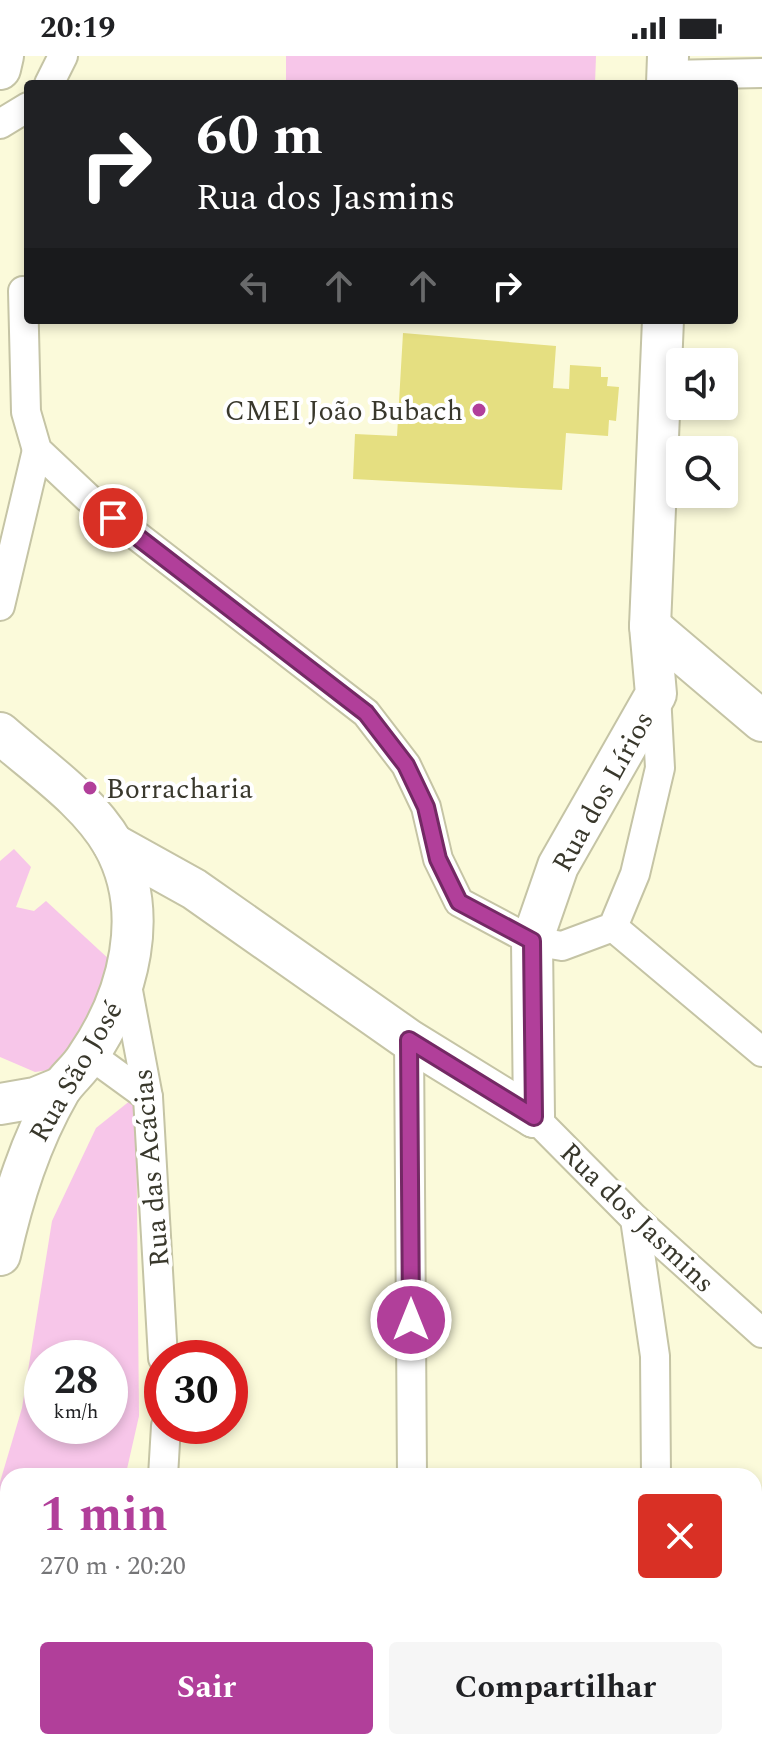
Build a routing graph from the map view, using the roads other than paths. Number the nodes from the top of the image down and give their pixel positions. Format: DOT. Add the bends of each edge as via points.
graph roads {
  1 [pos="3,56"];
  2 [pos="63,56"];
  3 [pos="0,69"];
  4 [pos="667,72"];
  5 [pos="762,73"];
  6 [pos="51,80"];
  7 [pos="24,109"];
  8 [pos="0,124"];
  9 [pos="23,291"];
  10 [pos="663,324"];
  11 [pos="37,450"];
  12 [pos="0,606"];
  13 [pos="650,626"];
  14 [pos="656,694"];
  15 [pos="762,721"];
  16 [pos="0,733"];
  17 [pos="113,844"];
  18 [pos="194,889"];
  19 [pos="132,917"];
  20 [pos="613,927"];
  21 [pos="532,941"];
  22 [pos="126,979"];
  23 [pos="409,1040"];
  24 [pos="762,1052"];
  25 [pos="74,1073"];
  26 [pos="148,1097"];
  27 [pos="3,1102"];
  28 [pos="534,1117"];
  29 [pos="635,1219"];
  30 [pos="0,1255"];
  31 [pos="762,1333"];
  32 [pos="162,1340"];
  33 [pos="165,1444"];
  34 [pos="163,1468"];
  35 [pos="412,1468"];
  36 [pos="656,1468"];
  1 -- 3 [label="street"];
  2 -- 6 [label="street"];
  4 -- 5 [label="street"];
  7 -- 8 [label="street"];
  9 -- 11 [label="street" via="26,412"];
  10 -- 13 [label="street, Rua dos Lírios"];
  11 -- 12 [label="street"];
  11 -- 21 [label="street" via="88,498 366,713 406,765 426,807 438,859 459,902"];
  13 -- 14 [label="street, Rua dos Lírios"];
  13 -- 15 [label="street"];
  14 -- 20 [label="street" via="660,768 635,874"];
  14 -- 21 [label="street, Rua dos Lírios" via="558,866"];
  16 -- 17 [label="street" via="93,818"];
  17 -- 18 [label="street, Rua dos Jasmins"];
  17 -- 19 [label="street" via="130,891"];
  18 -- 19 [label="street" via="171,894"];
  18 -- 23 [label="street, Rua dos Jasmins"];
  19 -- 22 [label="street"];
  20 -- 21 [label="street" via="562,946"];
  20 -- 24 [label="street"];
  21 -- 28 [label="street, Rua dos Lírios"];
  22 -- 25 [label="street, Rua São José"];
  22 -- 26 [label="street, Rua das Acácias"];
  23 -- 28 [label="street, Rua dos Jasmins"];
  23 -- 35 [label="street"];
  25 -- 26 [label="street" via="104,1065"];
  25 -- 27 [label="street"];
  25 -- 30 [label="street, Rua São José" via="31,1147"];
  26 -- 32 [label="street, Rua das Acácias"];
  28 -- 29 [label="street, Rua dos Jasmins"];
  29 -- 31 [label="street, Rua dos Jasmins"];
  29 -- 36 [label="street" via="655,1356"];
  33 -- 34 [label="street"];
}
